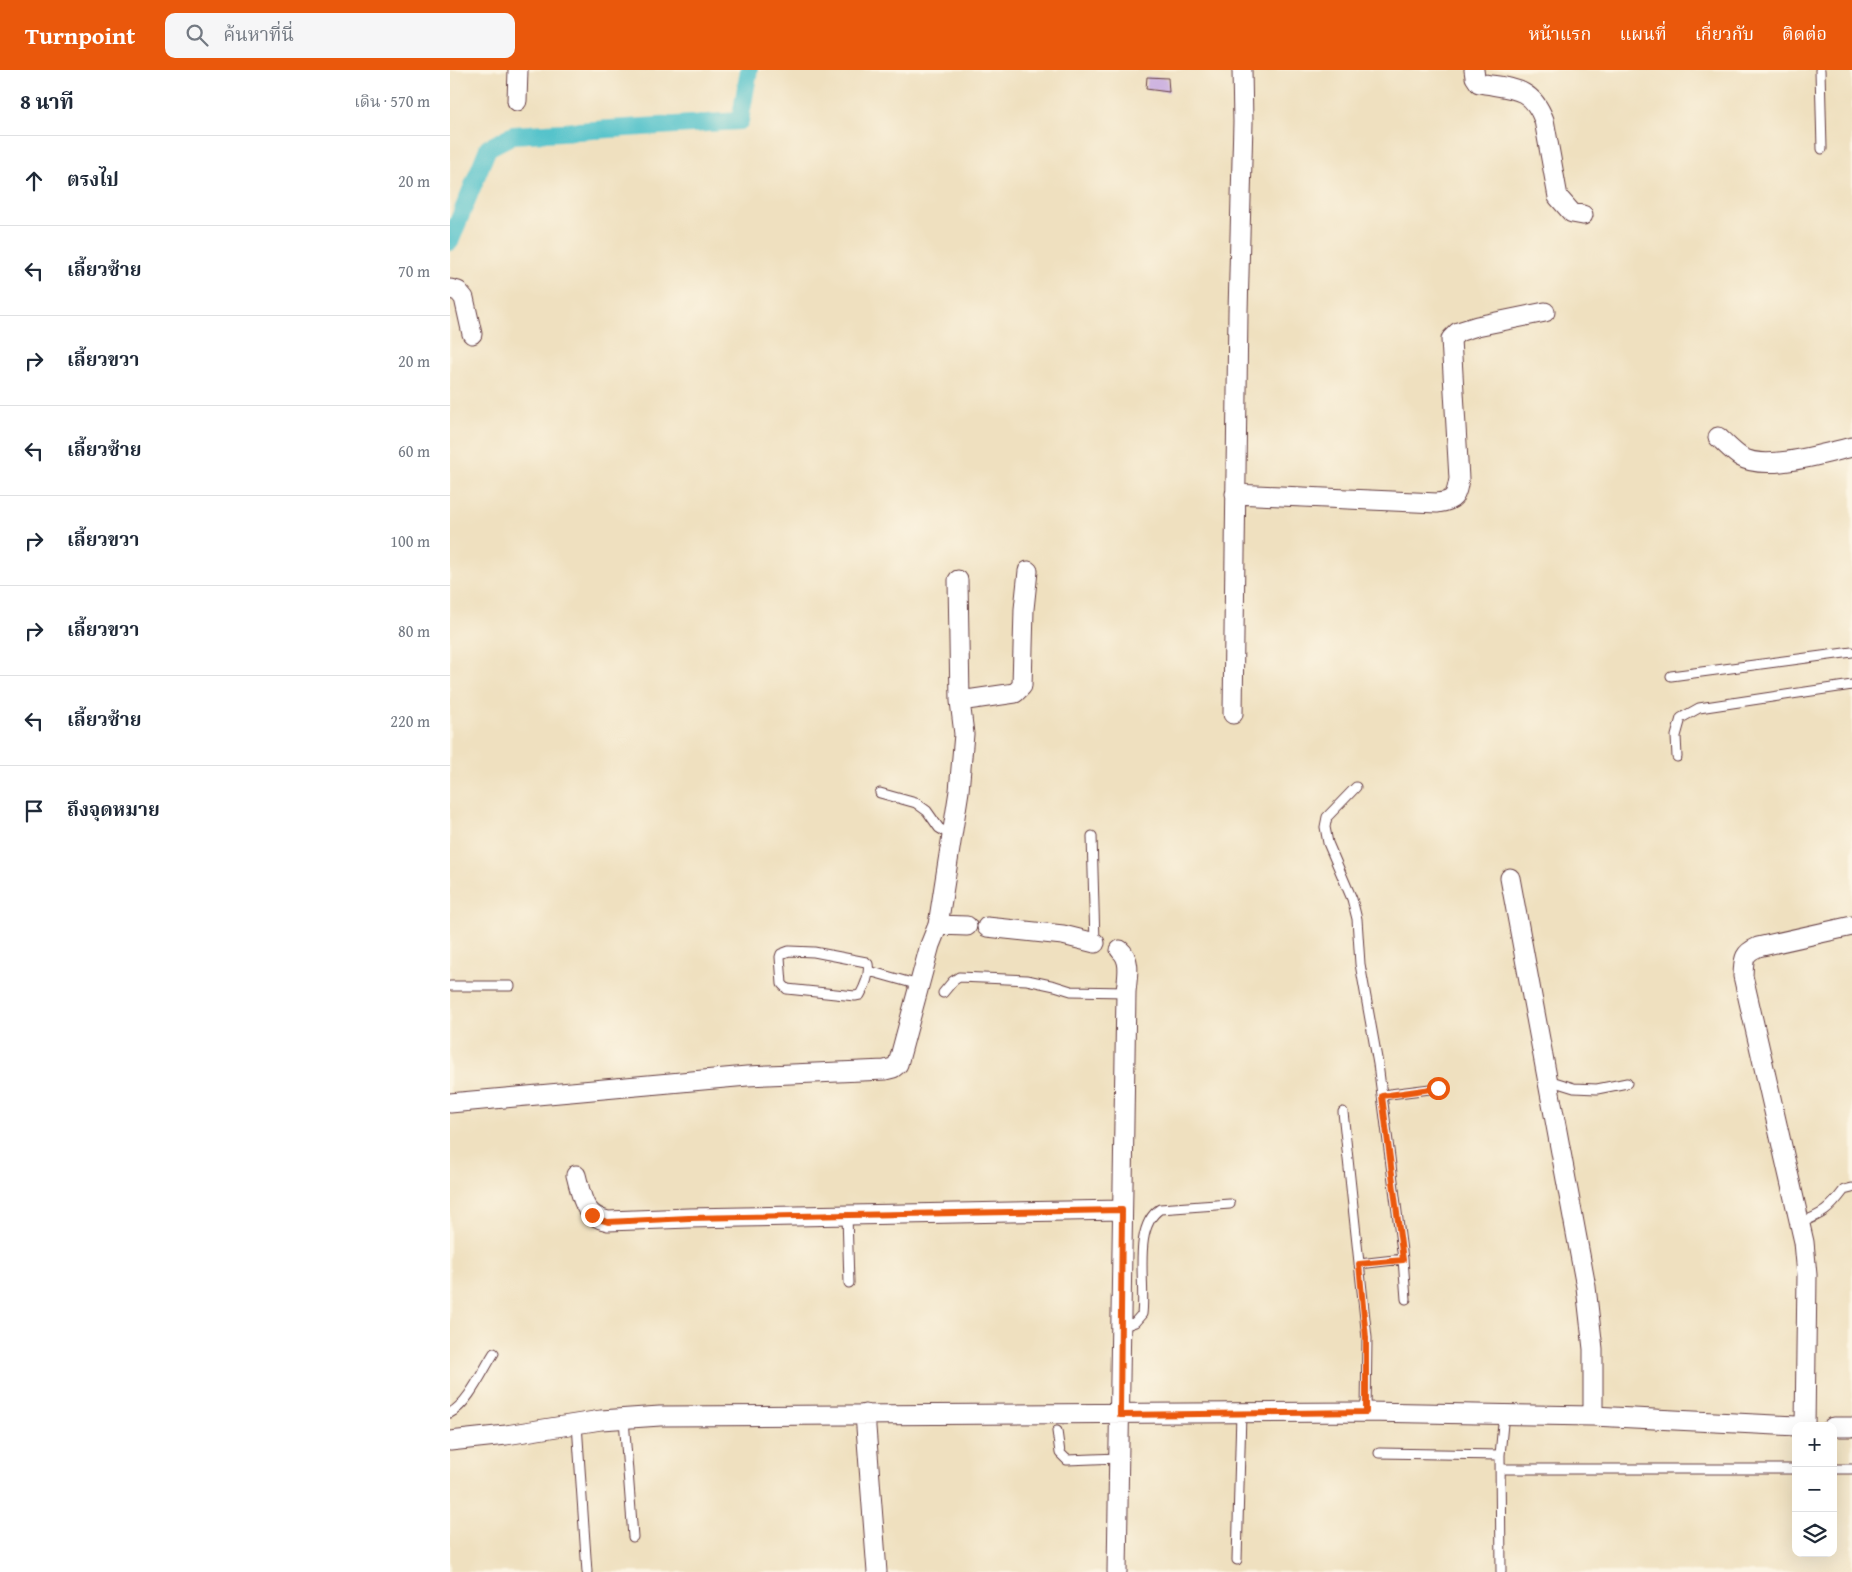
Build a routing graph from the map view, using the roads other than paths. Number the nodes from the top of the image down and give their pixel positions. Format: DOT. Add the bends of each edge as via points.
graph roads {
  1 [pos="518,70"];
  2 [pos="1242,70"];
  3 [pos="1474,70"];
  4 [pos="1820,70"];
  5 [pos="517,102"];
  6 [pos="1822,148"];
  7 [pos="1583,215"];
  8 [pos="450,289"];
  9 [pos="1545,312"];
  10 [pos="472,334"];
  11 [pos="1718,437"];
  12 [pos="1852,447"];
  13 [pos="1235,494"];
  14 [pos="1028,570"];
  15 [pos="958,580"];
  16 [pos="1852,652"];
  17 [pos="1671,676"];
  18 [pos="1852,685"];
  19 [pos="960,700"];
  20 [pos="1233,714"];
  21 [pos="1677,756"];
  22 [pos="1356,787"];
  23 [pos="880,793"];
  24 [pos="952,836"];
  25 [pos="1092,836"];
  26 [pos="1510,878"];
  27 [pos="938,925"];
  28 [pos="967,926"];
  29 [pos="1852,926"];
  30 [pos="987,927"];
  31 [pos="1095,943"];
  32 [pos="1120,950"];
  33 [pos="869,971"];
  34 [pos="919,985"];
  35 [pos="450,986"];
  36 [pos="510,986"];
  37 [pos="1126,992"];
  38 [pos="943,993"];
  39 [pos="1547,1080"];
  40 [pos="1627,1083"];
  41 [pos="1438,1088"];
  42 [pos="1382,1096"];
  43 [pos="450,1103"];
  44 [pos="1342,1112"];
  45 [pos="576,1175"];
  46 [pos="1852,1188"];
  47 [pos="1230,1204"];
  48 [pos="1122,1210"];
  49 [pos="847,1215"];
  50 [pos="1800,1223"];
  51 [pos="1403,1260"];
  52 [pos="1359,1264"];
  53 [pos="849,1283"];
  54 [pos="1406,1299"];
  55 [pos="1121,1327"];
  56 [pos="494,1352"];
  57 [pos="1366,1412"];
  58 [pos="450,1413"];
  59 [pos="1241,1413"];
  60 [pos="1504,1413"];
  61 [pos="865,1414"];
  62 [pos="1120,1415"];
  63 [pos="1593,1416"];
  64 [pos="624,1419"];
  65 [pos="1805,1422"];
  66 [pos="577,1424"];
  67 [pos="1792,1426"];
  68 [pos="1837,1427"];
  69 [pos="1852,1427"];
  70 [pos="1057,1431"];
  71 [pos="450,1441"];
  72 [pos="1380,1453"];
  73 [pos="1500,1455"];
  74 [pos="1119,1458"];
  75 [pos="1500,1469"];
  76 [pos="1792,1469"];
  77 [pos="1837,1469"];
  78 [pos="1852,1469"];
  79 [pos="633,1537"];
  80 [pos="1237,1560"];
  81 [pos="587,1572"];
  82 [pos="877,1572"];
  83 [pos="1117,1572"];
  84 [pos="1500,1572"];
  1 -- 5 [label="street"];
  2 -- 13 [label="street"];
  3 -- 7 [label="street" via="1479,83 1506,86 1531,97 1540,108 1558,197 1572,213"];
  4 -- 6 [label="lane"];
  8 -- 10 [label="street" via="458,291 464,298"];
  9 -- 13 [label="street" via="1477,326 1458,332 1451,338 1459,479 1453,498 1447,502"];
  11 -- 12 [label="street" via="1742,458 1763,463 1799,460"];
  13 -- 20 [label="street"];
  14 -- 19 [label="street" via="1022,686 1015,693"];
  15 -- 19 [label="street"];
  16 -- 17 [label="lane"];
  18 -- 21 [label="lane" via="1700,708 1681,718 1676,736"];
  19 -- 24 [label="street" via="964,734"];
  22 -- 42 [label="lane" via="1327,817 1325,827 1357,919 1360,964"];
  23 -- 24 [label="lane" via="916,803 939,828"];
  24 -- 27 [label="street"];
  25 -- 31 [label="lane"];
  26 -- 39 [label="street"];
  27 -- 28 [label="street"];
  27 -- 34 [label="street"];
  29 -- 50 [label="street" via="1758,947 1749,951 1744,959 1743,976"];
  30 -- 31 [label="street" via="1062,935"];
  32 -- 37 [label="street" via="1128,964"];
  33 -- 33 [label="lane" via="864,988 857,996 789,990 782,984 780,957 785,952 814,952 866,962"];
  33 -- 34 [label="lane"];
  34 -- 43 [label="street" via="899,1060 893,1068 747,1076"];
  35 -- 36 [label="lane"];
  37 -- 38 [label="lane" via="1071,992 1026,980 959,977"];
  37 -- 48 [label="street"];
  39 -- 40 [label="lane" via="1574,1088 1597,1089"];
  39 -- 63 [label="street" via="1586,1287 1592,1349"];
  41 -- 42 [label="lane"];
  42 -- 51 [label="lane"];
  44 -- 52 [label="lane"];
  45 -- 49 [label="street" via="586,1209 598,1219 608,1222"];
  46 -- 50 [label="lane" via="1844,1190 1832,1207"];
  47 -- 55 [label="lane" via="1160,1209 1153,1213 1144,1235 1142,1314 1135,1322"];
  48 -- 49 [label="street"];
  48 -- 55 [label="street"];
  49 -- 53 [label="lane"];
  50 -- 65 [label="street" via="1807,1275"];
  51 -- 52 [label="lane"];
  51 -- 54 [label="lane"];
  52 -- 57 [label="lane" via="1366,1338"];
  55 -- 62 [label="street"];
  56 -- 58 [label="lane" via="466,1398"];
  57 -- 59 [label="street"];
  57 -- 60 [label="street"];
  59 -- 62 [label="street"];
  59 -- 80 [label="lane"];
  60 -- 63 [label="street"];
  60 -- 73 [label="lane"];
  61 -- 62 [label="street"];
  61 -- 64 [label="street"];
  61 -- 82 [label="street"];
  62 -- 74 [label="street"];
  63 -- 67 [label="street"];
  64 -- 66 [label="street"];
  64 -- 79 [label="lane"];
  66 -- 71 [label="street"];
  66 -- 81 [label="lane"];
  68 -- 69 [label="street"];
  70 -- 74 [label="lane" via="1060,1453 1067,1460"];
  72 -- 73 [label="lane"];
  73 -- 75 [label="lane"];
  74 -- 83 [label="street"];
  75 -- 76 [label="lane"];
  75 -- 84 [label="lane"];
  77 -- 78 [label="lane"];
}
